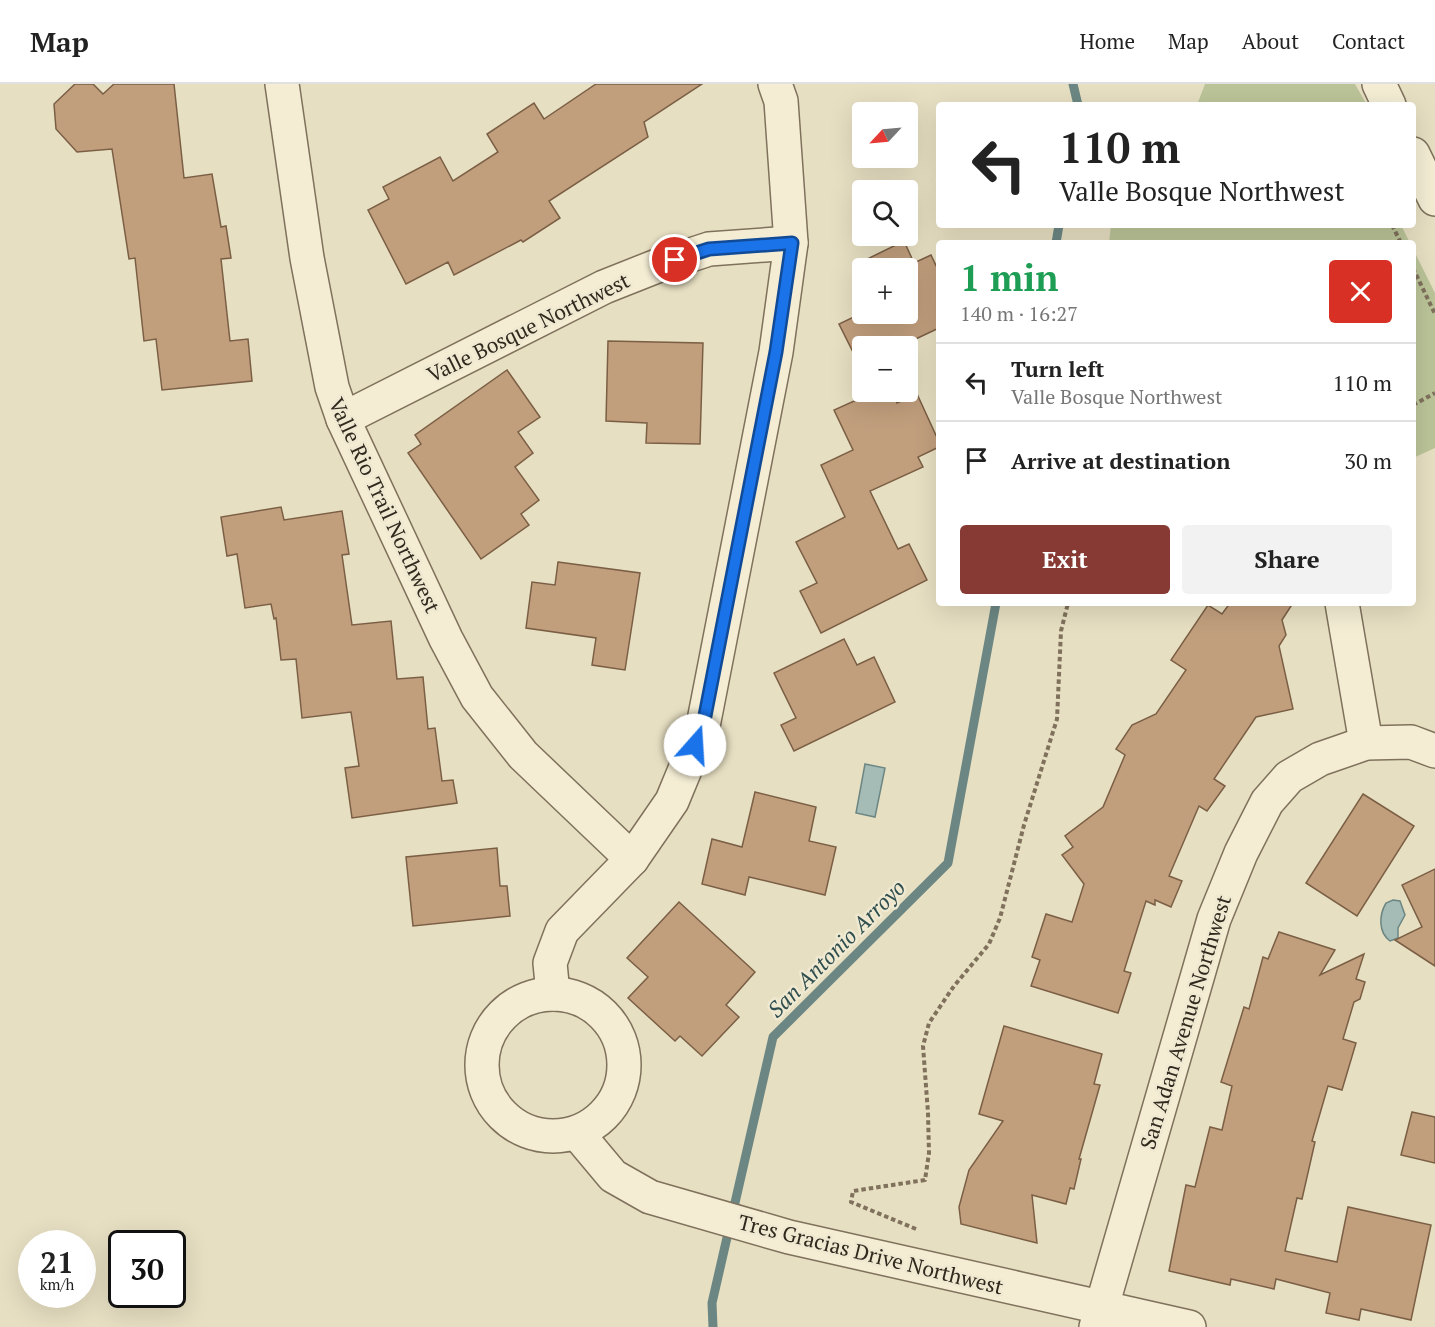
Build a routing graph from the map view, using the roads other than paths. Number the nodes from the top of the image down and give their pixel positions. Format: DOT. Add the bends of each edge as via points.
graph roads {
  1 [pos="282,84"];
  2 [pos="775,84"];
  3 [pos="1379,84"];
  4 [pos="1388,102"];
  5 [pos="1416,159"];
  6 [pos="1435,199"];
  7 [pos="792,243"];
  8 [pos="343,419"];
  9 [pos="1343,606"];
  10 [pos="1366,743"];
  11 [pos="1435,751"];
  12 [pos="632,859"];
  13 [pos="553,994"];
  14 [pos="577,1133"];
  15 [pos="1098,1318"];
  16 [pos="1189,1327"];
  1 -- 8 [label="street, Valle Rio Trail Northwest" via="307,258 332,387"];
  2 -- 7 [label="street" via="781,101"];
  3 -- 4 [label="street"];
  5 -- 6 [label="street"];
  7 -- 8 [label="street, Valle Bosque Northwest" via="709,249 657,266 604,287"];
  7 -- 12 [label="street" via="776,352 703,726 672,801"];
  8 -- 12 [label="street, Valle Rio Trail Northwest" via="477,697 523,755"];
  9 -- 10 [label="street"];
  10 -- 11 [label="street, San Adan Avenue Northwest" via="1411,742"];
  10 -- 15 [label="street, San Adan Avenue Northwest" via="1320,759 1289,777 1267,802 1241,853 1214,919"];
  12 -- 13 [label="street" via="562,931 550,963"];
  13 -- 14 [label="street" via="578,999 599,1011 617,1033 624,1056 623,1081 615,1102 598,1121"];
  13 -- 14 [label="street" via="528,999 507,1011 491,1030 483,1071 492,1101 507,1120 529,1132 553,1137"];
  14 -- 15 [label="street, Tres Gracias Drive Northwest" via="613,1176 650,1197"];
  15 -- 16 [label="street, Tres Gracias Drive Northwest"];
}
